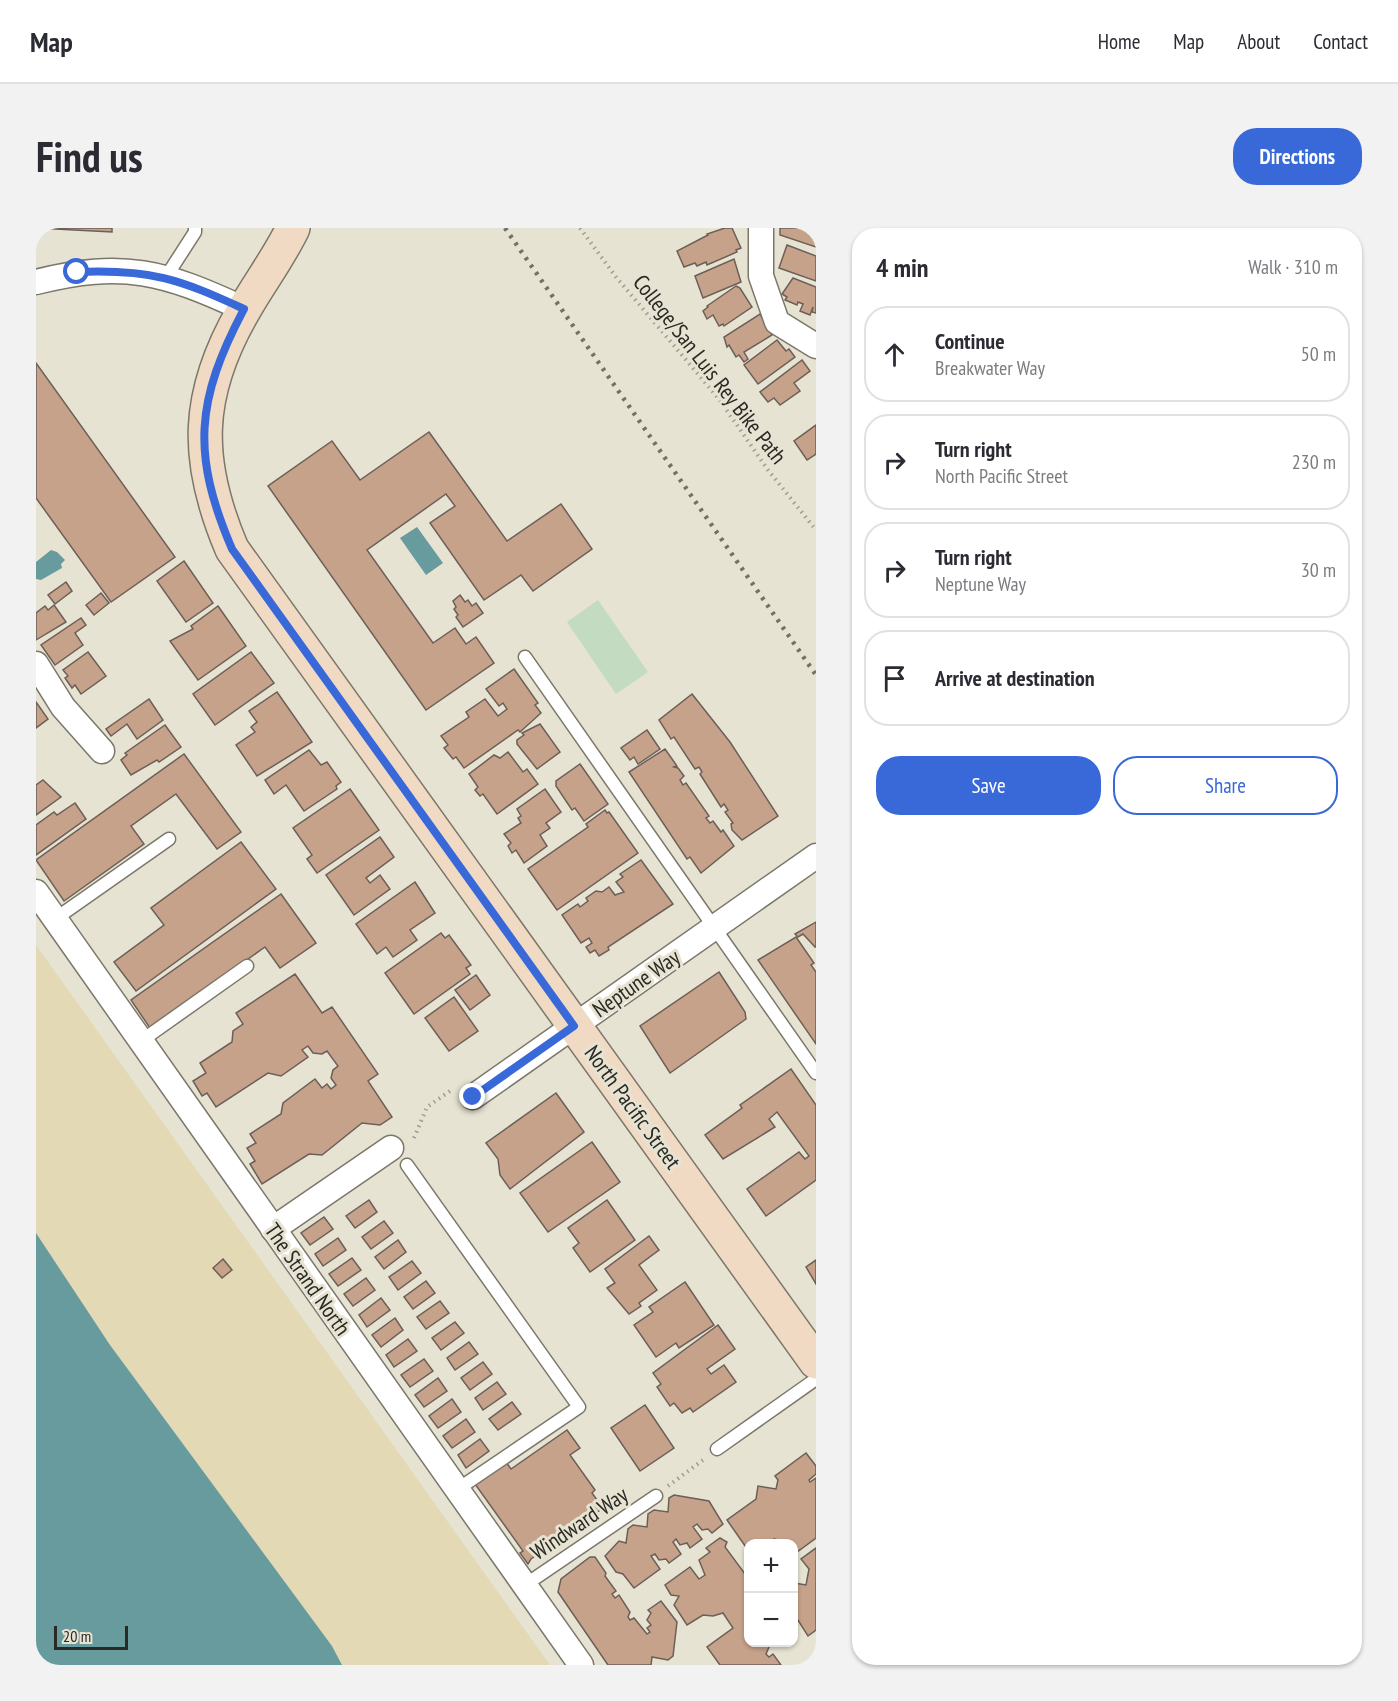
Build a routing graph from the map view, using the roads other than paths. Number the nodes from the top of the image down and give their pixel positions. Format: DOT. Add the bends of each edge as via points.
graph roads {
  1 [pos="195,228"];
  2 [pos="294,228"];
  3 [pos="761,228"];
  4 [pos="166,277"];
  5 [pos="36,282"];
  6 [pos="244,309"];
  7 [pos="816,346"];
  8 [pos="525,657"];
  9 [pos="36,664"];
  10 [pos="102,751"];
  11 [pos="169,839"];
  12 [pos="816,856"];
  13 [pos="36,892"];
  14 [pos="55,919"];
  15 [pos="715,929"];
  16 [pos="247,966"];
  17 [pos="574,1026"];
  18 [pos="141,1041"];
  19 [pos="816,1073"];
  20 [pos="473,1097"];
  21 [pos="399,1157"];
  22 [pos="273,1229"];
  23 [pos="816,1362"];
  24 [pos="816,1379"];
  25 [pos="717,1449"];
  26 [pos="458,1490"];
  27 [pos="656,1496"];
  28 [pos="525,1585"];
  29 [pos="581,1665"];
  1 -- 4 [label="lane"];
  2 -- 6 [label="main road, North Pacific Street"];
  3 -- 7 [label="street" via="761,276 777,322"];
  4 -- 5 [label="street" via="77,272"];
  4 -- 6 [label="street"];
  6 -- 17 [label="main road, North Pacific Street" via="215,372 205,412 209,485 232,549"];
  8 -- 15 [label="lane"];
  9 -- 10 [label="street" via="63,707"];
  11 -- 14 [label="lane"];
  12 -- 15 [label="street, Neptune Way"];
  13 -- 14 [label="street, The Strand North"];
  14 -- 18 [label="street, The Strand North"];
  15 -- 17 [label="street, Neptune Way"];
  15 -- 19 [label="lane"];
  16 -- 18 [label="lane"];
  17 -- 20 [label="street, Neptune Way"];
  17 -- 23 [label="main road, North Pacific Street"];
  18 -- 22 [label="street, The Strand North"];
  21 -- 22 [label="street"];
  21 -- 26 [label="lane" via="579,1407"];
  22 -- 26 [label="street, The Strand North"];
  24 -- 25 [label="lane"];
  26 -- 28 [label="street, The Strand North"];
  27 -- 28 [label="lane, Windward Way"];
  28 -- 29 [label="street, The Strand North"];
}
